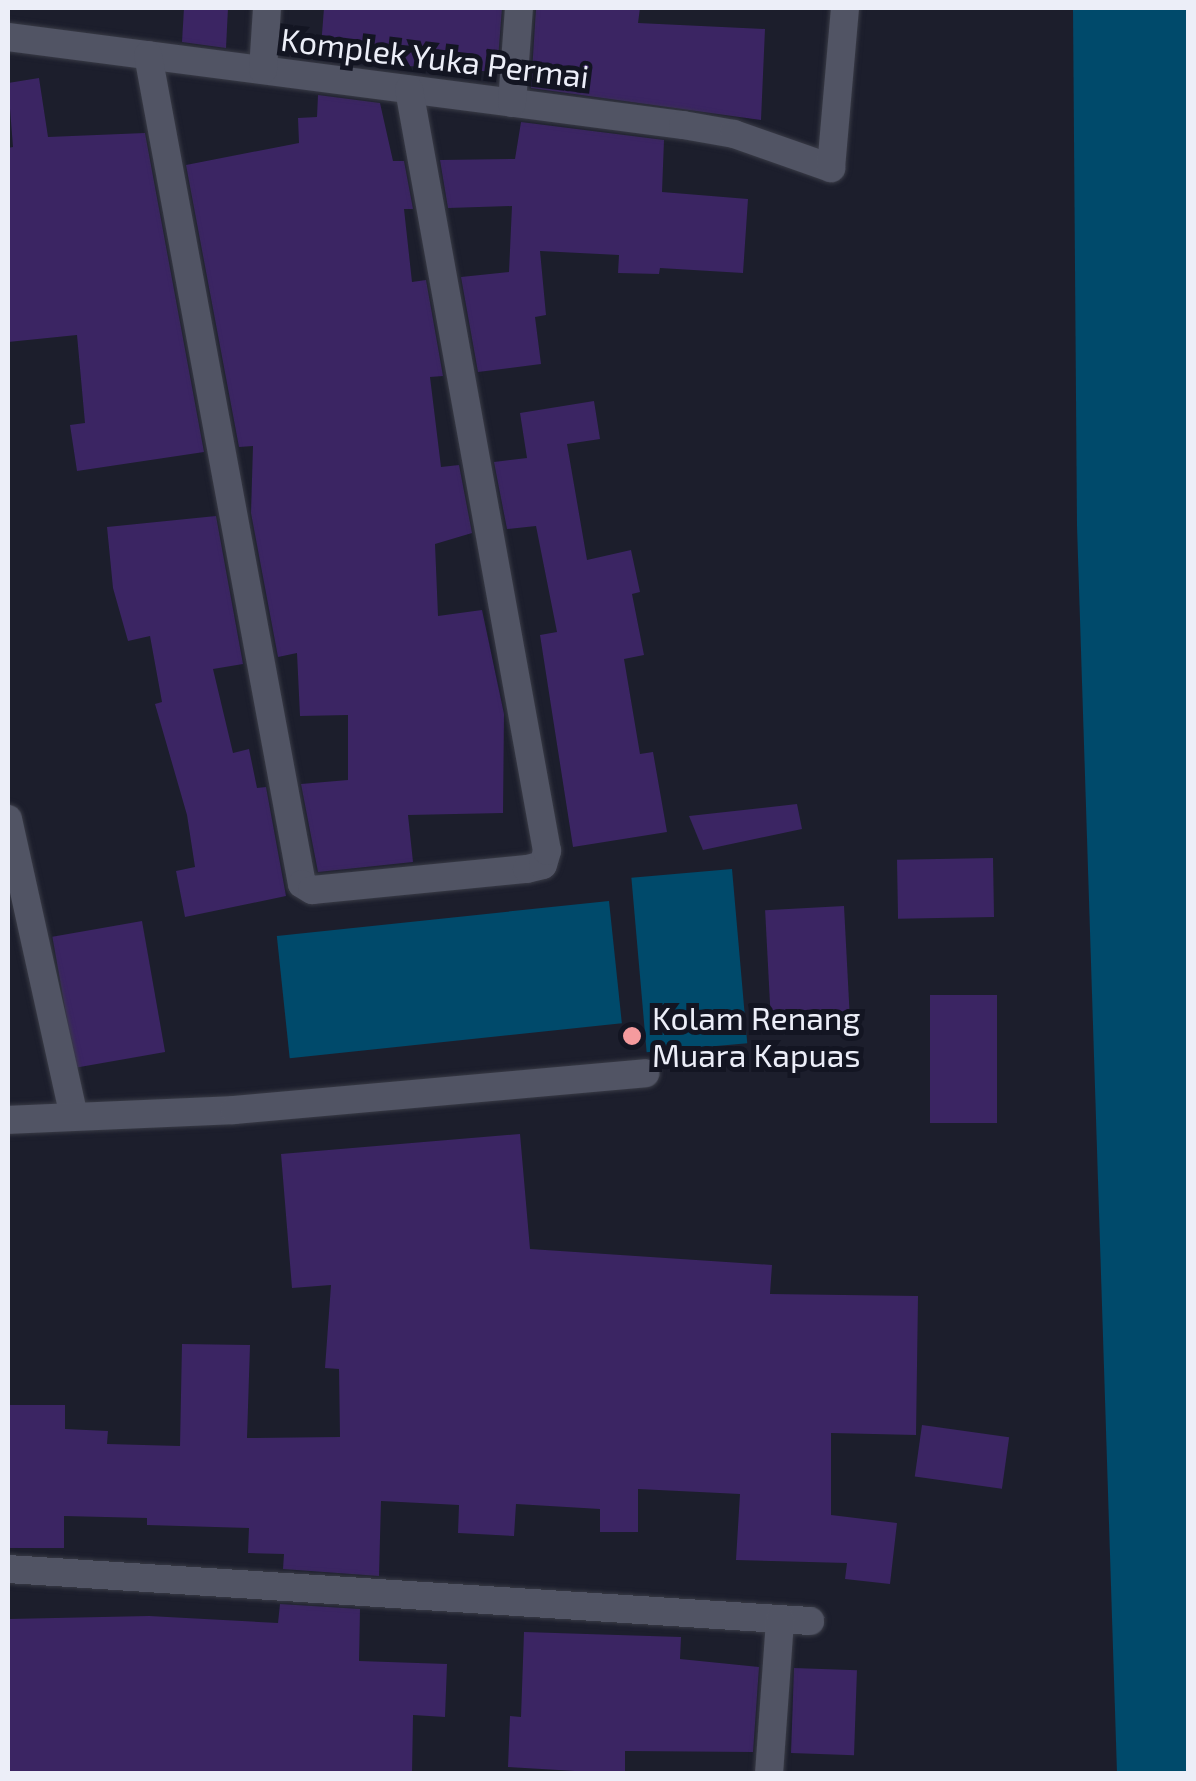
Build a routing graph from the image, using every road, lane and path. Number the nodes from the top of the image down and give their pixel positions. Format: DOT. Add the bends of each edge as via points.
graph roads {
  1 [pos="8,8"];
  2 [pos="267,8"];
  3 [pos="519,8"];
  4 [pos="845,8"];
  5 [pos="8,37"];
  6 [pos="148,55"];
  7 [pos="264,70"];
  8 [pos="409,89"];
  9 [pos="512,103"];
  10 [pos="8,819"];
  11 [pos="645,1073"];
  12 [pos="74,1116"];
  13 [pos="8,1120"];
  14 [pos="8,1569"];
  15 [pos="780,1619"];
  16 [pos="810,1621"];
  17 [pos="769,1774"];
  1 -- 5 [label="street"];
  2 -- 7 [label="street"];
  3 -- 9 [label="street"];
  4 -- 9 [label="street, Komplek Yuka Permai" via="831,168 734,134"];
  5 -- 6 [label="street, Komplek Yuka Permai"];
  6 -- 7 [label="street, Komplek Yuka Permai"];
  6 -- 8 [label="street" via="302,884 312,890 526,870 543,865 546,851"];
  7 -- 8 [label="street, Komplek Yuka Permai"];
  8 -- 9 [label="street, Komplek Yuka Permai"];
  10 -- 12 [label="street"];
  11 -- 12 [label="street" via="234,1110"];
  12 -- 13 [label="street"];
  14 -- 15 [label="street"];
  15 -- 16 [label="street"];
  15 -- 17 [label="street"];
}
